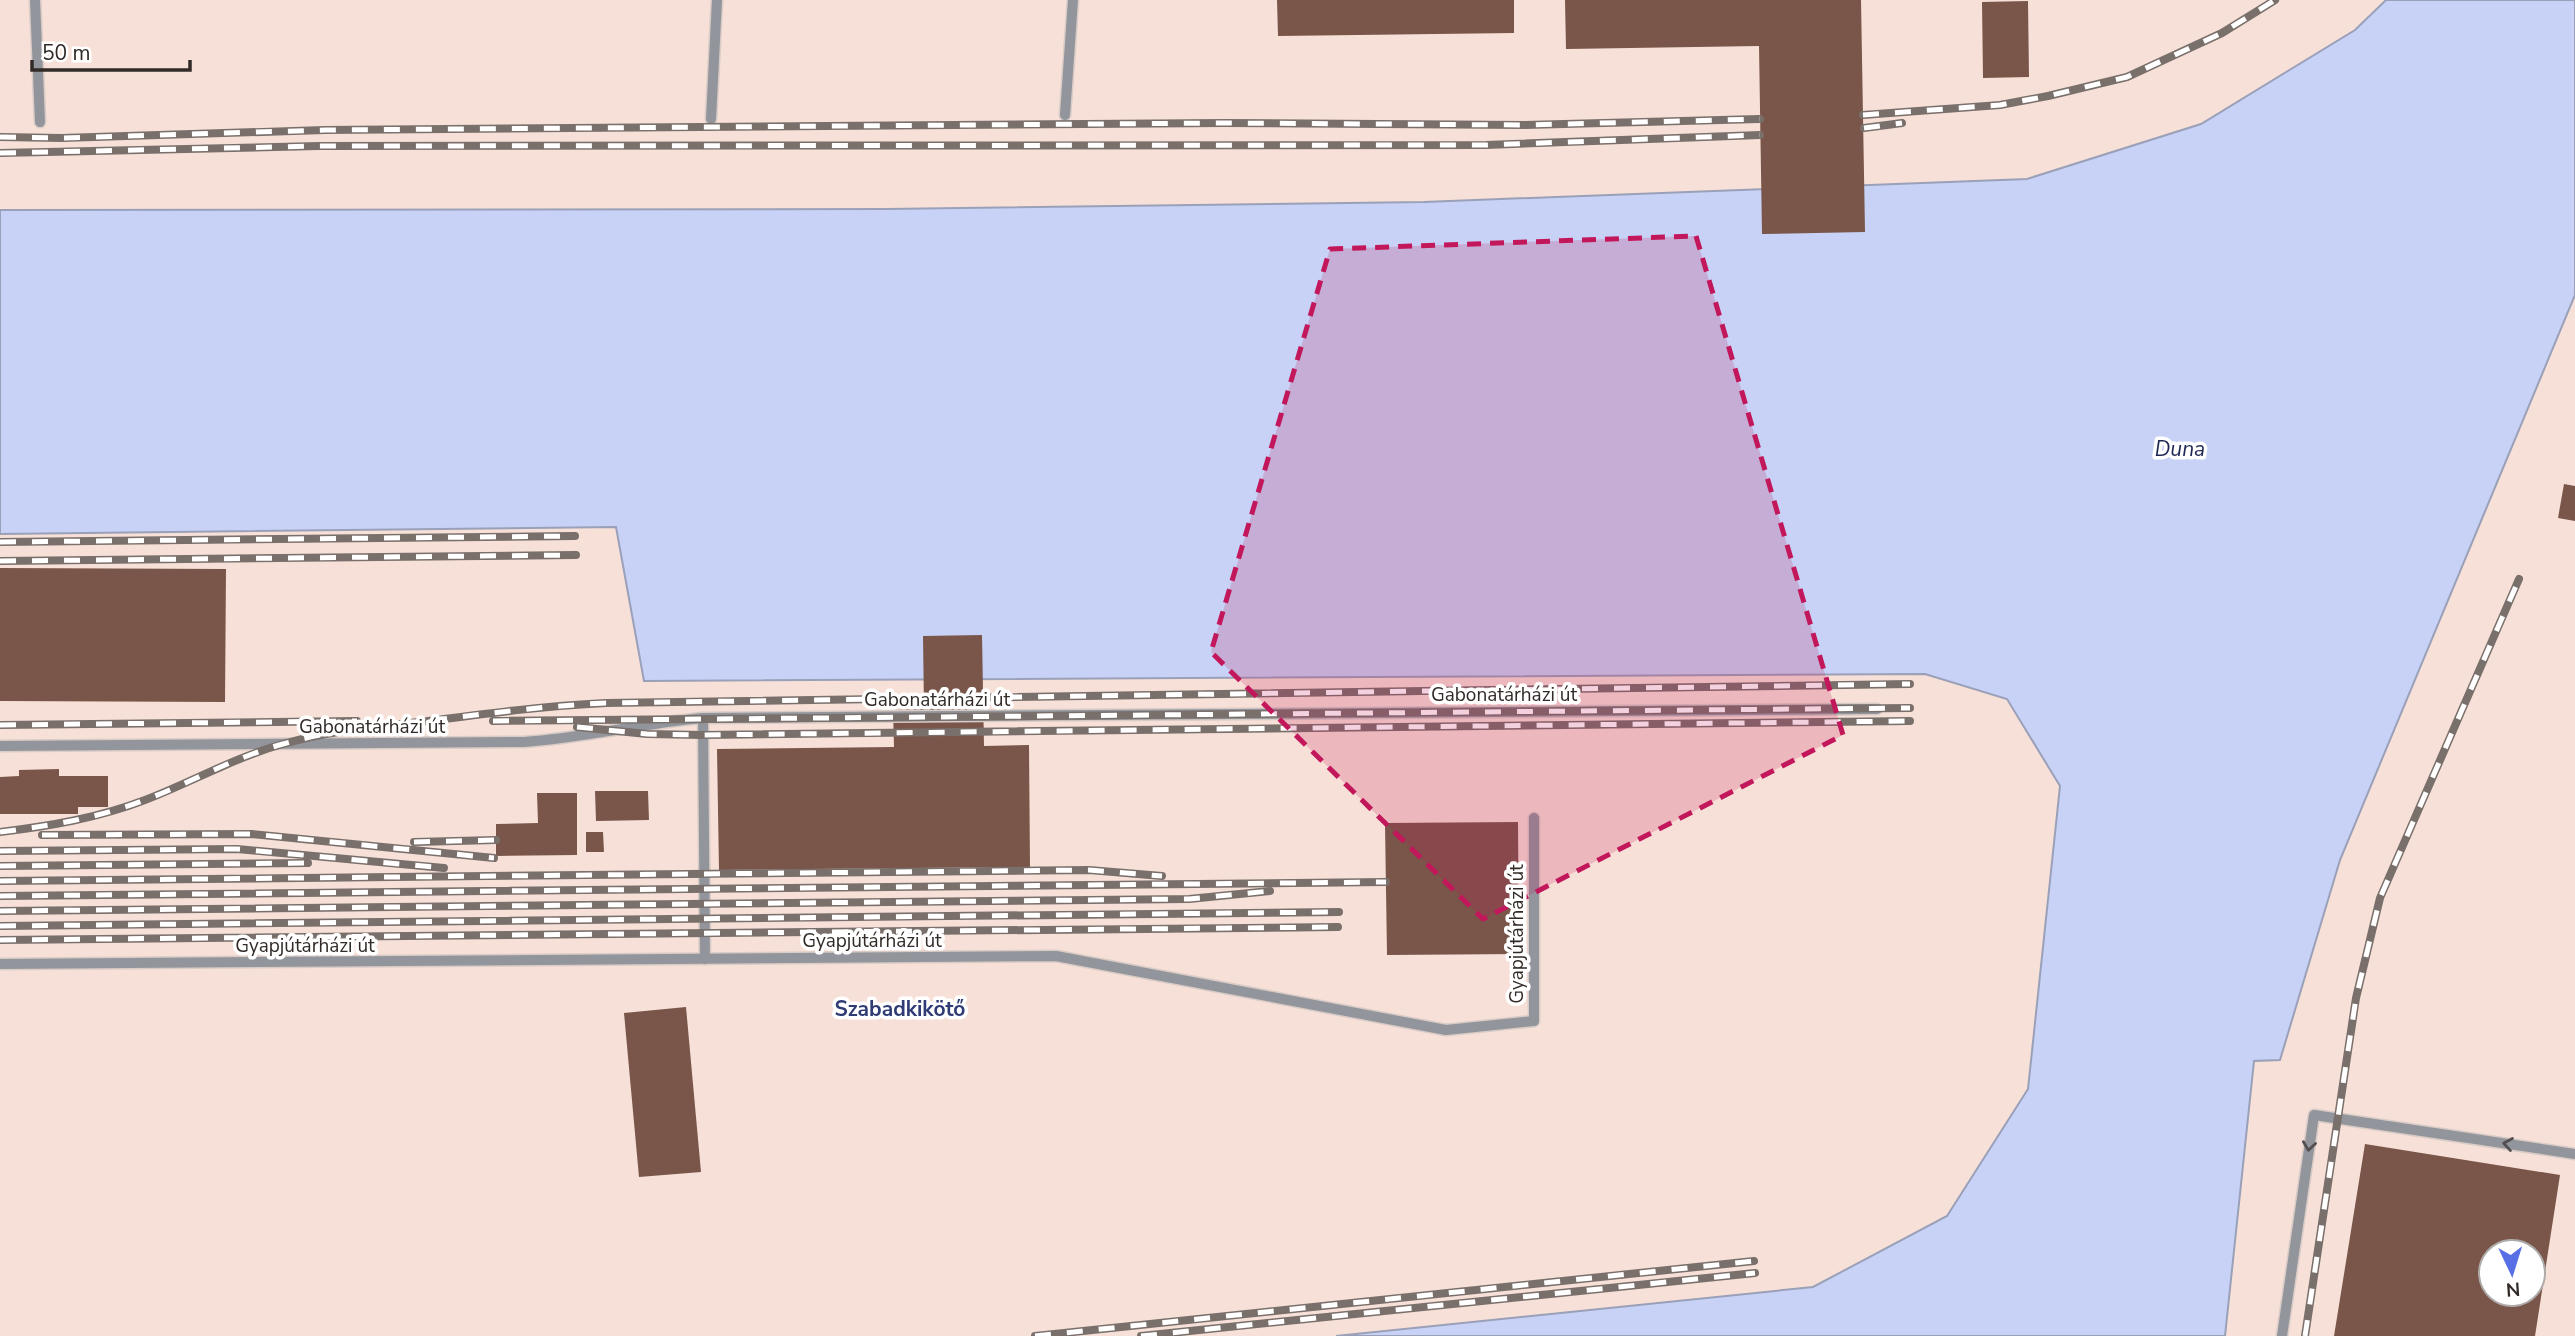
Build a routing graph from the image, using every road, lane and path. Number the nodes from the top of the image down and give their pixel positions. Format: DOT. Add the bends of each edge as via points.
graph roads {
  1 [pos="35,0"];
  2 [pos="717,0"];
  3 [pos="1073,0"];
  4 [pos="1065,114"];
  5 [pos="711,119"];
  6 [pos="40,122"];
  7 [pos="1877,709"];
  8 [pos="703,718"];
  9 [pos="0,746"];
  10 [pos="1534,818"];
  11 [pos="705,959"];
  12 [pos="0,964"];
  13 [pos="2575,1154"];
  14 [pos="2282,1336"];
  1 -- 6 [label="lane"];
  2 -- 5 [label="lane"];
  3 -- 4 [label="lane"];
  7 -- 8 [label="lane, Gabonatárházi út"];
  8 -- 9 [label="lane, Gabonatárházi út" via="524,742"];
  8 -- 11 [label="lane"];
  10 -- 11 [label="lane, Gyapjútárházi út" via="1534,1021 1446,1030 1056,956"];
  11 -- 12 [label="lane, Gyapjútárházi út"];
  13 -- 14 [label="lane, one-way" via="2314,1115"];
}
